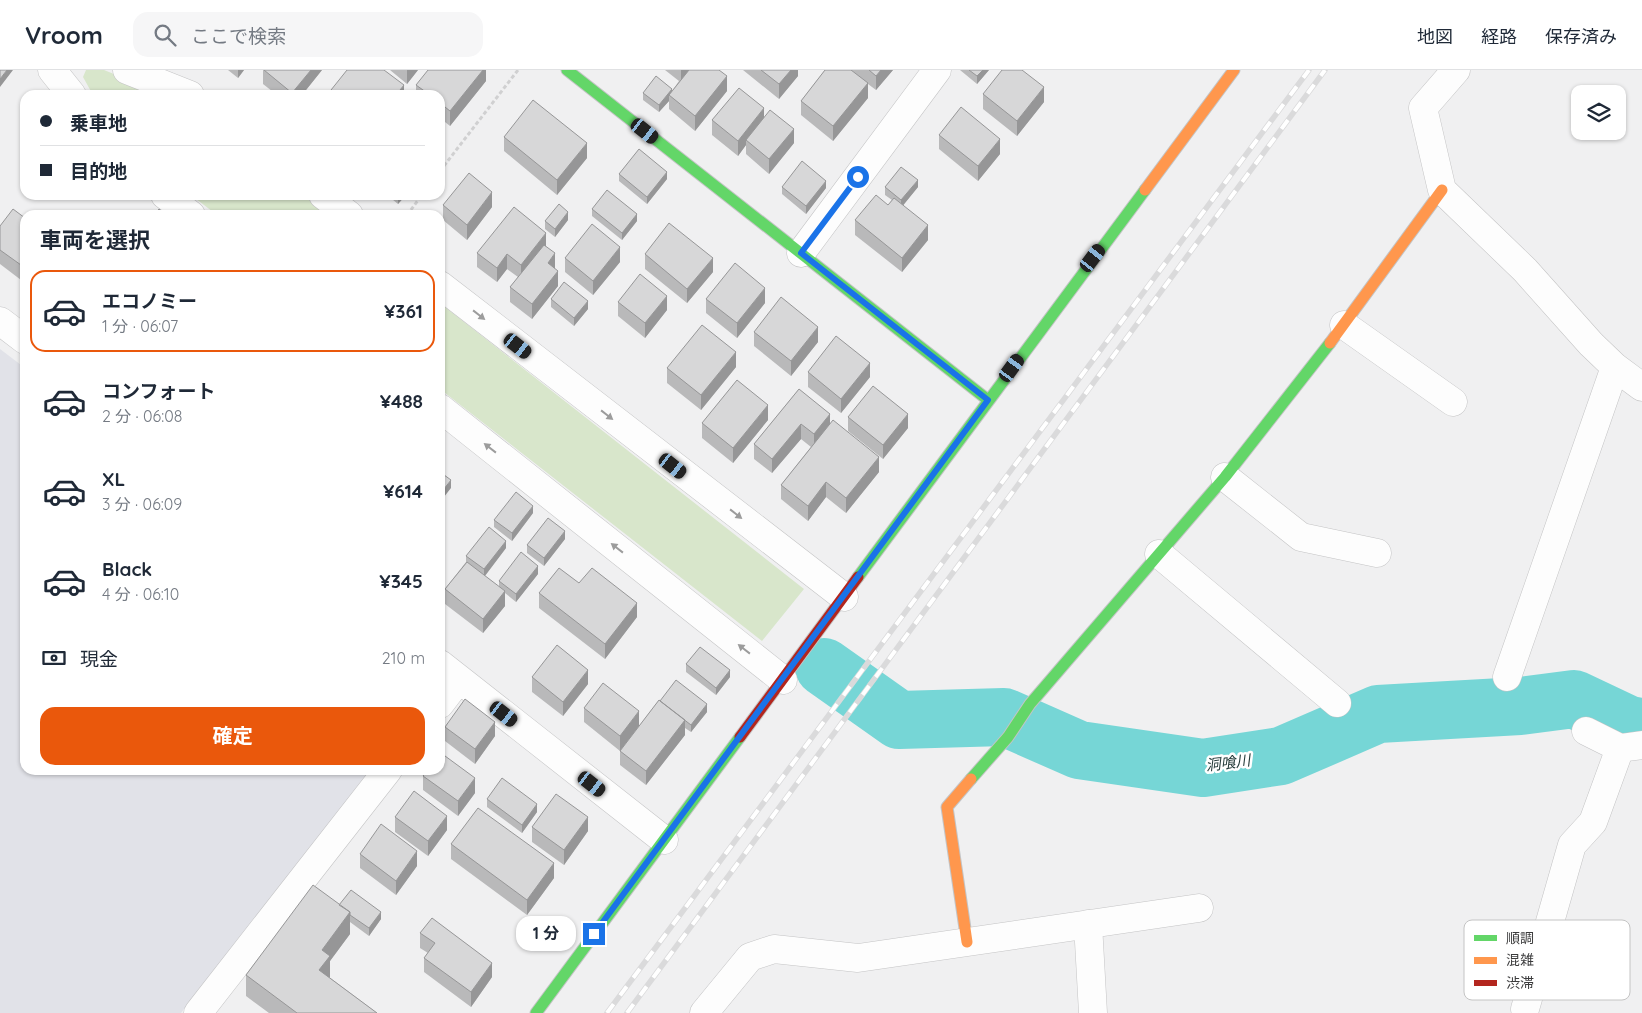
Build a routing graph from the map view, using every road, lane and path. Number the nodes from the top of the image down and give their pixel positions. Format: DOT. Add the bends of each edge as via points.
graph roads {
  1 [pos="52,70"];
  2 [pos="127,70"];
  3 [pos="518,70"];
  4 [pos="567,70"];
  5 [pos="937,70"];
  6 [pos="1234,70"];
  7 [pos="1456,70"];
  8 [pos="68,90"];
  9 [pos="177,90"];
  10 [pos="445,165"];
  11 [pos="1442,190"];
  12 [pos="172,200"];
  13 [pos="330,200"];
  14 [pos="184,210"];
  15 [pos="342,210"];
  16 [pos="801,253"];
  17 [pos="445,289"];
  18 [pos="0,321"];
  19 [pos="1344,325"];
  20 [pos="20,336"];
  21 [pos="1615,367"];
  22 [pos="1642,387"];
  23 [pos="988,400"];
  24 [pos="1453,402"];
  25 [pos="445,412"];
  26 [pos="1225,477"];
  27 [pos="1377,553"];
  28 [pos="1159,554"];
  29 [pos="844,597"];
  30 [pos="450,672"];
  31 [pos="1507,677"];
  32 [pos="783,680"];
  33 [pos="445,688"];
  34 [pos="1337,703"];
  35 [pos="1586,731"];
  36 [pos="1631,747"];
  37 [pos="384,775"];
  38 [pos="664,840"];
  39 [pos="1199,908"];
  40 [pos="1551,920"];
  41 [pos="1088,924"];
  42 [pos="967,942"];
  43 [pos="1528,1000"];
  44 [pos="1525,1009"];
  45 [pos="198,1013"];
  46 [pos="536,1013"];
  47 [pos="704,1013"];
  48 [pos="1093,1013"];
  1 -- 8 [label="street"];
  2 -- 9 [label="street"];
  3 -- 10 [label="path"];
  4 -- 16 [label="street"];
  5 -- 16 [label="street"];
  6 -- 23 [label="street"];
  7 -- 11 [label="street" via="1423,108"];
  11 -- 19 [label="street"];
  11 -- 21 [label="street" via="1525,270"];
  12 -- 14 [label="street"];
  13 -- 15 [label="street"];
  16 -- 23 [label="street"];
  17 -- 29 [label="street, one-way"];
  18 -- 20 [label="street"];
  19 -- 24 [label="street"];
  19 -- 26 [label="street"];
  21 -- 22 [label="street"];
  21 -- 31 [label="street"];
  23 -- 29 [label="street"];
  32 -- 25 [label="street, one-way"];
  26 -- 27 [label="street" via="1301,537"];
  26 -- 28 [label="street"];
  28 -- 34 [label="street"];
  28 -- 42 [label="street" via="1030,704 1008,737 947,807"];
  29 -- 32 [label="street"];
  30 -- 33 [label="street"];
  30 -- 38 [label="street"];
  32 -- 38 [label="street"];
  35 -- 36 [label="street"];
  36 -- 40 [label="street" via="1593,822 1572,845"];
  37 -- 45 [label="street"];
  38 -- 46 [label="street"];
  39 -- 41 [label="street"];
  41 -- 42 [label="street"];
  41 -- 48 [label="street"];
  42 -- 47 [label="street" via="858,958 774,949 750,957"];
  43 -- 44 [label="street"];
}
